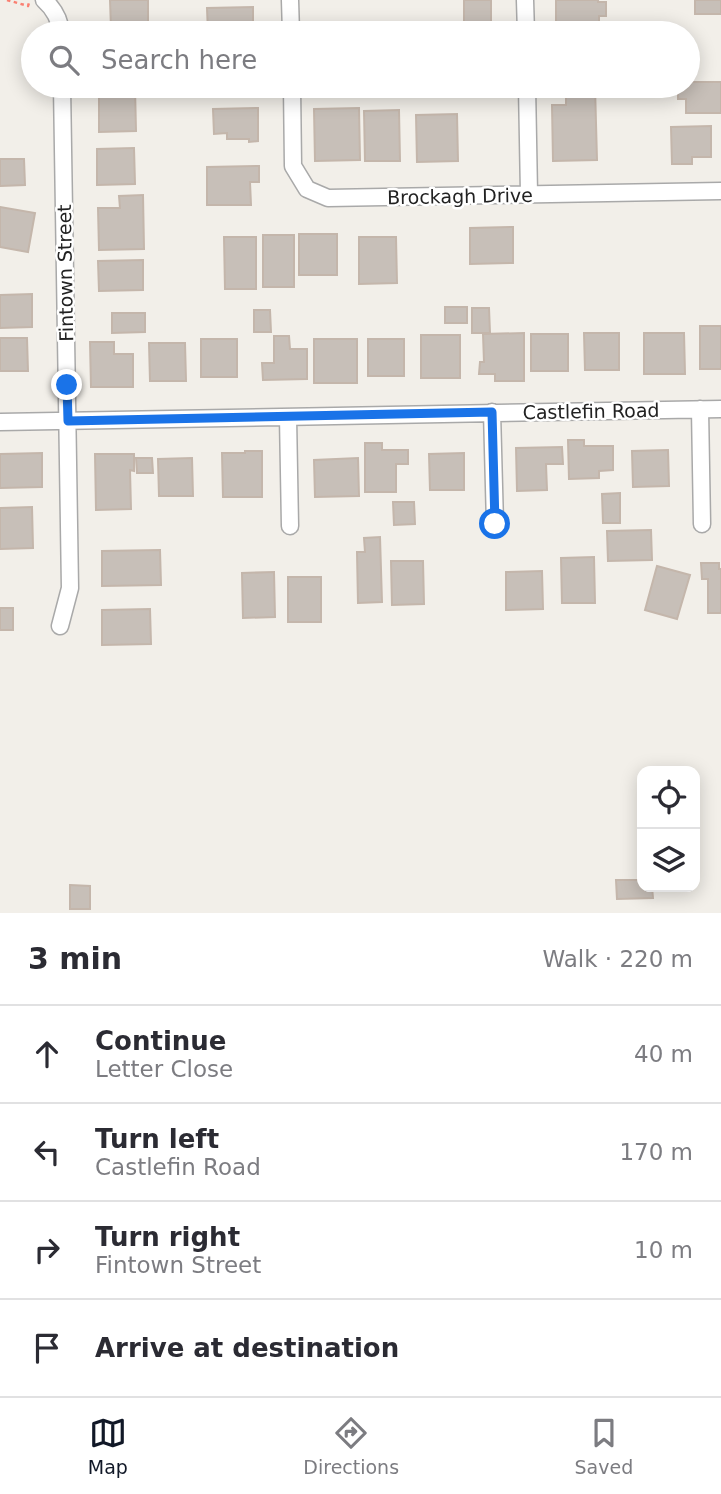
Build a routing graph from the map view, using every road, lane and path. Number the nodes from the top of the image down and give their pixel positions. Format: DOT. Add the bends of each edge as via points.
graph roads {
  1 [pos="8,0"];
  2 [pos="44,0"];
  3 [pos="290,0"];
  4 [pos="526,0"];
  5 [pos="28,6"];
  6 [pos="58,21"];
  7 [pos="291,21"];
  8 [pos="526,21"];
  9 [pos="62,98"];
  10 [pos="292,98"];
  11 [pos="527,98"];
  12 [pos="721,191"];
  13 [pos="529,194"];
  14 [pos="700,409"];
  15 [pos="721,409"];
  16 [pos="492,412"];
  17 [pos="288,417"];
  18 [pos="68,421"];
  19 [pos="0,422"];
  20 [pos="495,524"];
  21 [pos="702,524"];
  22 [pos="290,526"];
  23 [pos="60,626"];
  1 -- 5 [label="path"];
  2 -- 6 [label="street"];
  3 -- 7 [label="street"];
  4 -- 8 [label="street"];
  9 -- 18 [label="street, Fintown Street"];
  10 -- 13 [label="street, Brockagh Drive" via="293,166 307,189 328,198"];
  11 -- 13 [label="street"];
  12 -- 13 [label="street, Brockagh Drive"];
  14 -- 15 [label="street, Castlefin Road"];
  14 -- 16 [label="street, Castlefin Road"];
  14 -- 21 [label="street"];
  16 -- 17 [label="street, Castlefin Road"];
  16 -- 20 [label="street"];
  17 -- 18 [label="street, Castlefin Road"];
  17 -- 22 [label="street"];
  18 -- 19 [label="street, Castlefin Road"];
  18 -- 23 [label="street, Fintown Street" via="70,588"];
}
